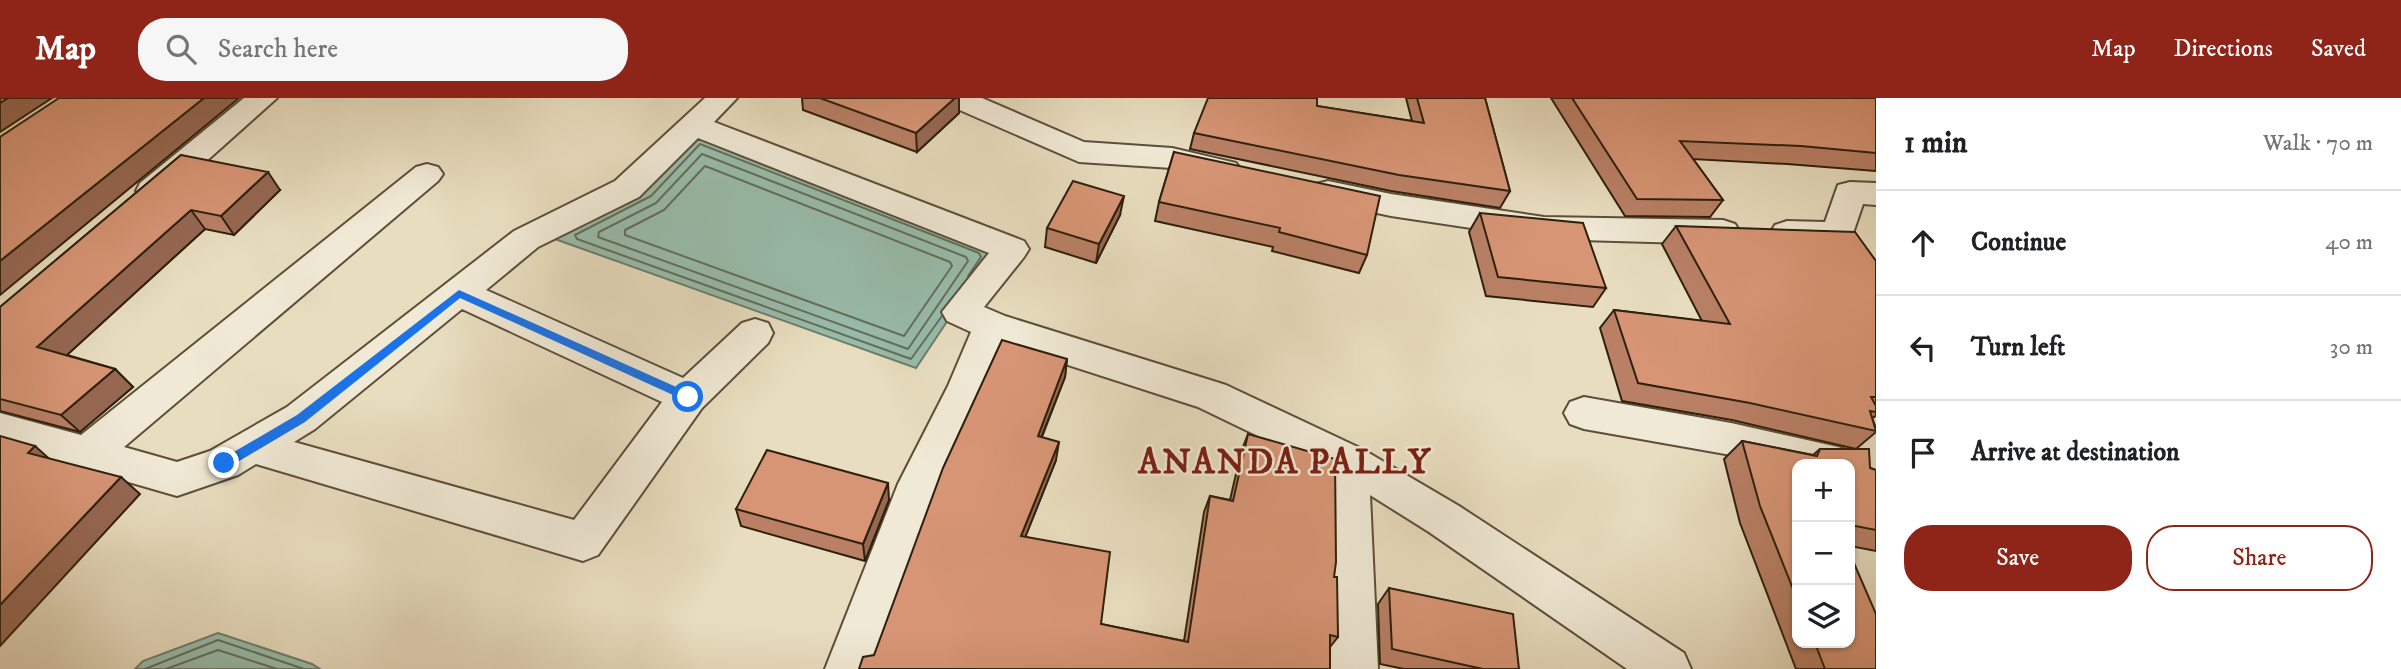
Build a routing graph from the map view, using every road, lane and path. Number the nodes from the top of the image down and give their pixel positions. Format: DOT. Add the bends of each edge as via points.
graph roads {
  1 [pos="262,98"];
  2 [pos="722,98"];
  3 [pos="957,98"];
  4 [pos="695,125"];
  5 [pos="427,174"];
  6 [pos="1255,177"];
  7 [pos="1296,185"];
  8 [pos="1876,194"];
  9 [pos="126,212"];
  10 [pos="459,293"];
  11 [pos="992,326"];
  12 [pos="755,333"];
  13 [pos="688,397"];
  14 [pos="1584,413"];
  15 [pos="0,429"];
  16 [pos="253,447"];
  17 [pos="87,454"];
  18 [pos="1817,459"];
  19 [pos="1348,461"];
  20 [pos="1855,468"];
  21 [pos="1876,473"];
  22 [pos="849,669"];
  23 [pos="1354,669"];
  24 [pos="1667,669"];
  1 -- 9 [label="street"];
  2 -- 4 [label="street"];
  3 -- 6 [label="street" via="1079,152 1172,158"];
  4 -- 10 [label="street" via="627,189 526,239"];
  4 -- 11 [label="street" via="1012,249 960,312"];
  5 -- 17 [label="street"];
  7 -- 8 [label="street" via="1544,228 1838,234 1850,192"];
  10 -- 13 [label="street"];
  10 -- 16 [label="street" via="301,418"];
  11 -- 19 [label="street" via="1212,396"];
  11 -- 22 [label="street" via="919,484"];
  12 -- 13 [label="street"];
  13 -- 16 [label="street" via="583,542"];
  14 -- 18 [label="street"];
  15 -- 17 [label="street"];
  16 -- 17 [label="street" via="177,479"];
  19 -- 23 [label="street"];
  19 -- 24 [label="street" via="1444,519"];
  20 -- 21 [label="street"];
}
